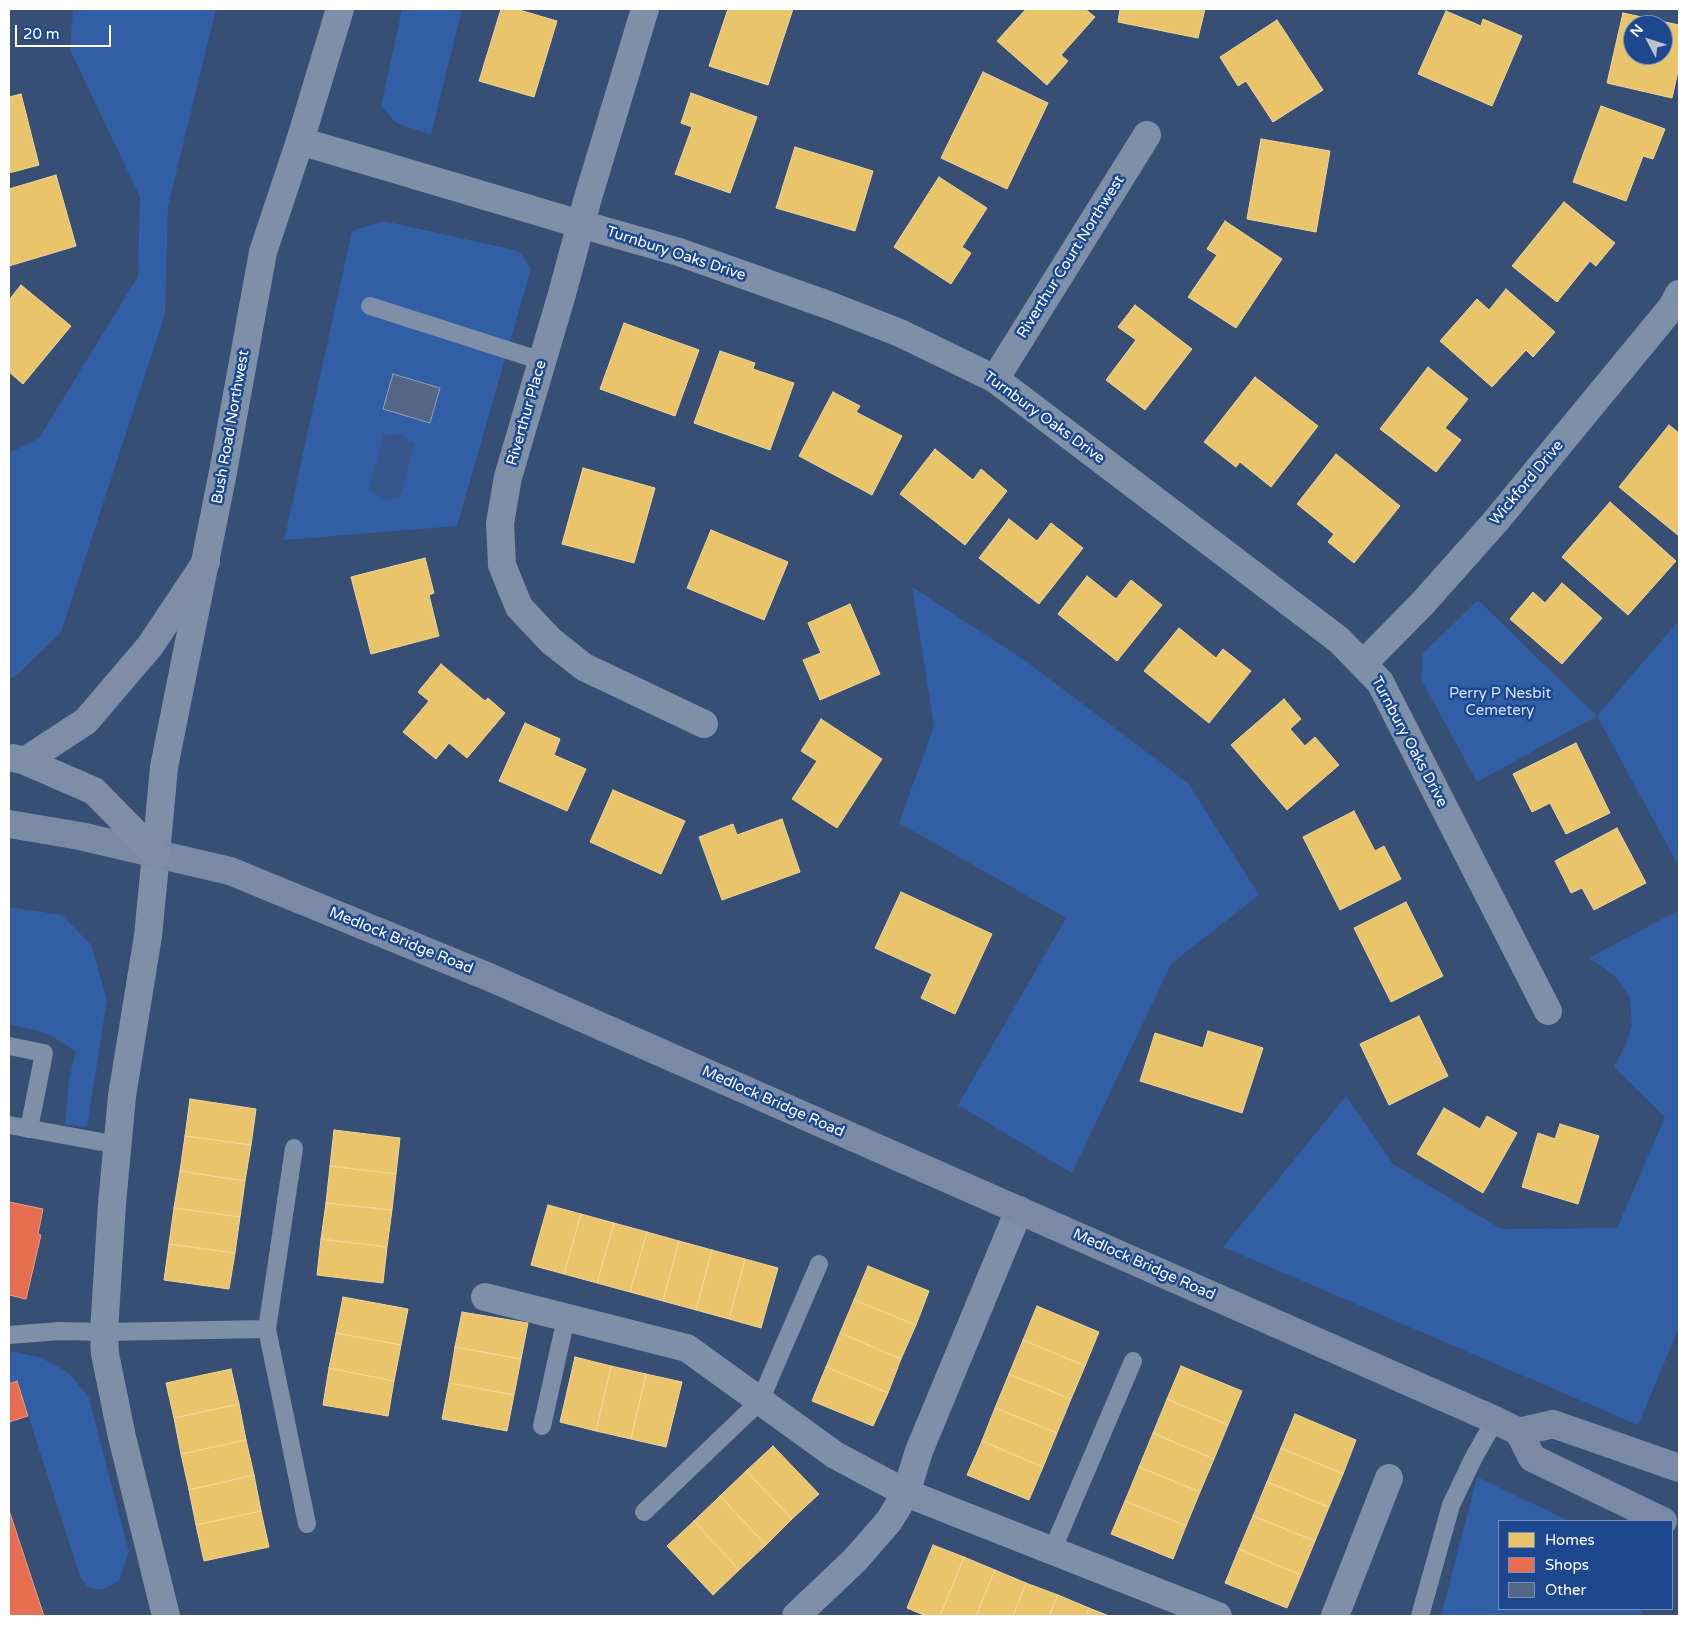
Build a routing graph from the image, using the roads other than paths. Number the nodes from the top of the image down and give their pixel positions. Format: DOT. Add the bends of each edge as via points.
graph roads {
  1 [pos="340,9"];
  2 [pos="645,9"];
  3 [pos="1147,135"];
  4 [pos="300,141"];
  5 [pos="580,224"];
  6 [pos="1679,294"];
  7 [pos="370,306"];
  8 [pos="542,361"];
  9 [pos="995,379"];
  10 [pos="206,562"];
  11 [pos="1363,664"];
  12 [pos="704,724"];
  13 [pos="17,759"];
  14 [pos="9,824"];
  15 [pos="156,854"];
  16 [pos="1548,1011"];
  17 [pos="9,1046"];
  18 [pos="9,1126"];
  19 [pos="29,1129"];
  20 [pos="118,1145"];
  21 [pos="294,1148"];
  22 [pos="1018,1210"];
  23 [pos="819,1264"];
  24 [pos="485,1298"];
  25 [pos="566,1318"];
  26 [pos="267,1329"];
  27 [pos="104,1332"];
  28 [pos="9,1335"];
  29 [pos="1133,1361"];
  30 [pos="760,1401"];
  31 [pos="1495,1420"];
  32 [pos="542,1426"];
  33 [pos="1520,1432"];
  34 [pos="1679,1468"];
  35 [pos="1389,1478"];
  36 [pos="906,1492"];
  37 [pos="644,1512"];
  38 [pos="1661,1520"];
  39 [pos="307,1524"];
  40 [pos="1052,1552"];
  41 [pos="166,1616"];
  42 [pos="796,1616"];
  43 [pos="1218,1616"];
  44 [pos="1335,1616"];
  45 [pos="1420,1616"];
  1 -- 4 [label="street, Bush Road Northwest"];
  2 -- 5 [label="street, Riverthur Place"];
  3 -- 9 [label="street, Riverthur Court Northwest"];
  4 -- 5 [label="street, Turnbury Oaks Drive"];
  4 -- 10 [label="street, Bush Road Northwest" via="263,252"];
  5 -- 8 [label="street, Riverthur Place"];
  5 -- 9 [label="street, Turnbury Oaks Drive" via="679,252 831,306 900,333"];
  6 -- 11 [label="street, Wickford Drive" via="1672,307 1495,522"];
  7 -- 8 [label="lane"];
  8 -- 12 [label="street, Riverthur Place" via="508,477 500,523 502,565 520,607 551,641 584,667"];
  9 -- 11 [label="street, Turnbury Oaks Drive" via="1339,640"];
  10 -- 13 [label="highway" via="150,646 86,721"];
  10 -- 15 [label="street, Bush Road Northwest" via="164,767"];
  11 -- 16 [label="street, Turnbury Oaks Drive" via="1380,682"];
  13 -- 15 [label="highway" via="94,791"];
  14 -- 15 [label="main road, Medlock Bridge Road"];
  15 -- 20 [label="street, Bush Road Northwest" via="148,936 122,1096"];
  15 -- 22 [label="main road, Medlock Bridge Road" via="230,871 489,977"];
  17 -- 19 [label="lane" via="44,1053"];
  18 -- 19 [label="lane"];
  19 -- 20 [label="lane"];
  20 -- 27 [label="street, Bush Road Northwest"];
  21 -- 26 [label="lane"];
  22 -- 31 [label="main road, Medlock Bridge Road"];
  22 -- 36 [label="street" via="919,1451"];
  23 -- 30 [label="lane"];
  24 -- 25 [label="street"];
  25 -- 30 [label="street" via="687,1348"];
  25 -- 32 [label="lane"];
  26 -- 27 [label="lane"];
  26 -- 39 [label="lane"];
  27 -- 28 [label="lane"];
  27 -- 41 [label="street, Bush Road Northwest" via="105,1354 122,1437"];
  29 -- 40 [label="lane"];
  30 -- 36 [label="street" via="835,1455"];
  30 -- 37 [label="lane"];
  31 -- 33 [label="main road, Medlock Bridge Road"];
  31 -- 45 [label="lane" via="1451,1506"];
  33 -- 34 [label="main road" via="1553,1424"];
  33 -- 38 [label="main road" via="1532,1458"];
  35 -- 44 [label="street"];
  36 -- 40 [label="street"];
  36 -- 42 [label="street" via="889,1521 855,1560"];
  40 -- 43 [label="street"];
}
